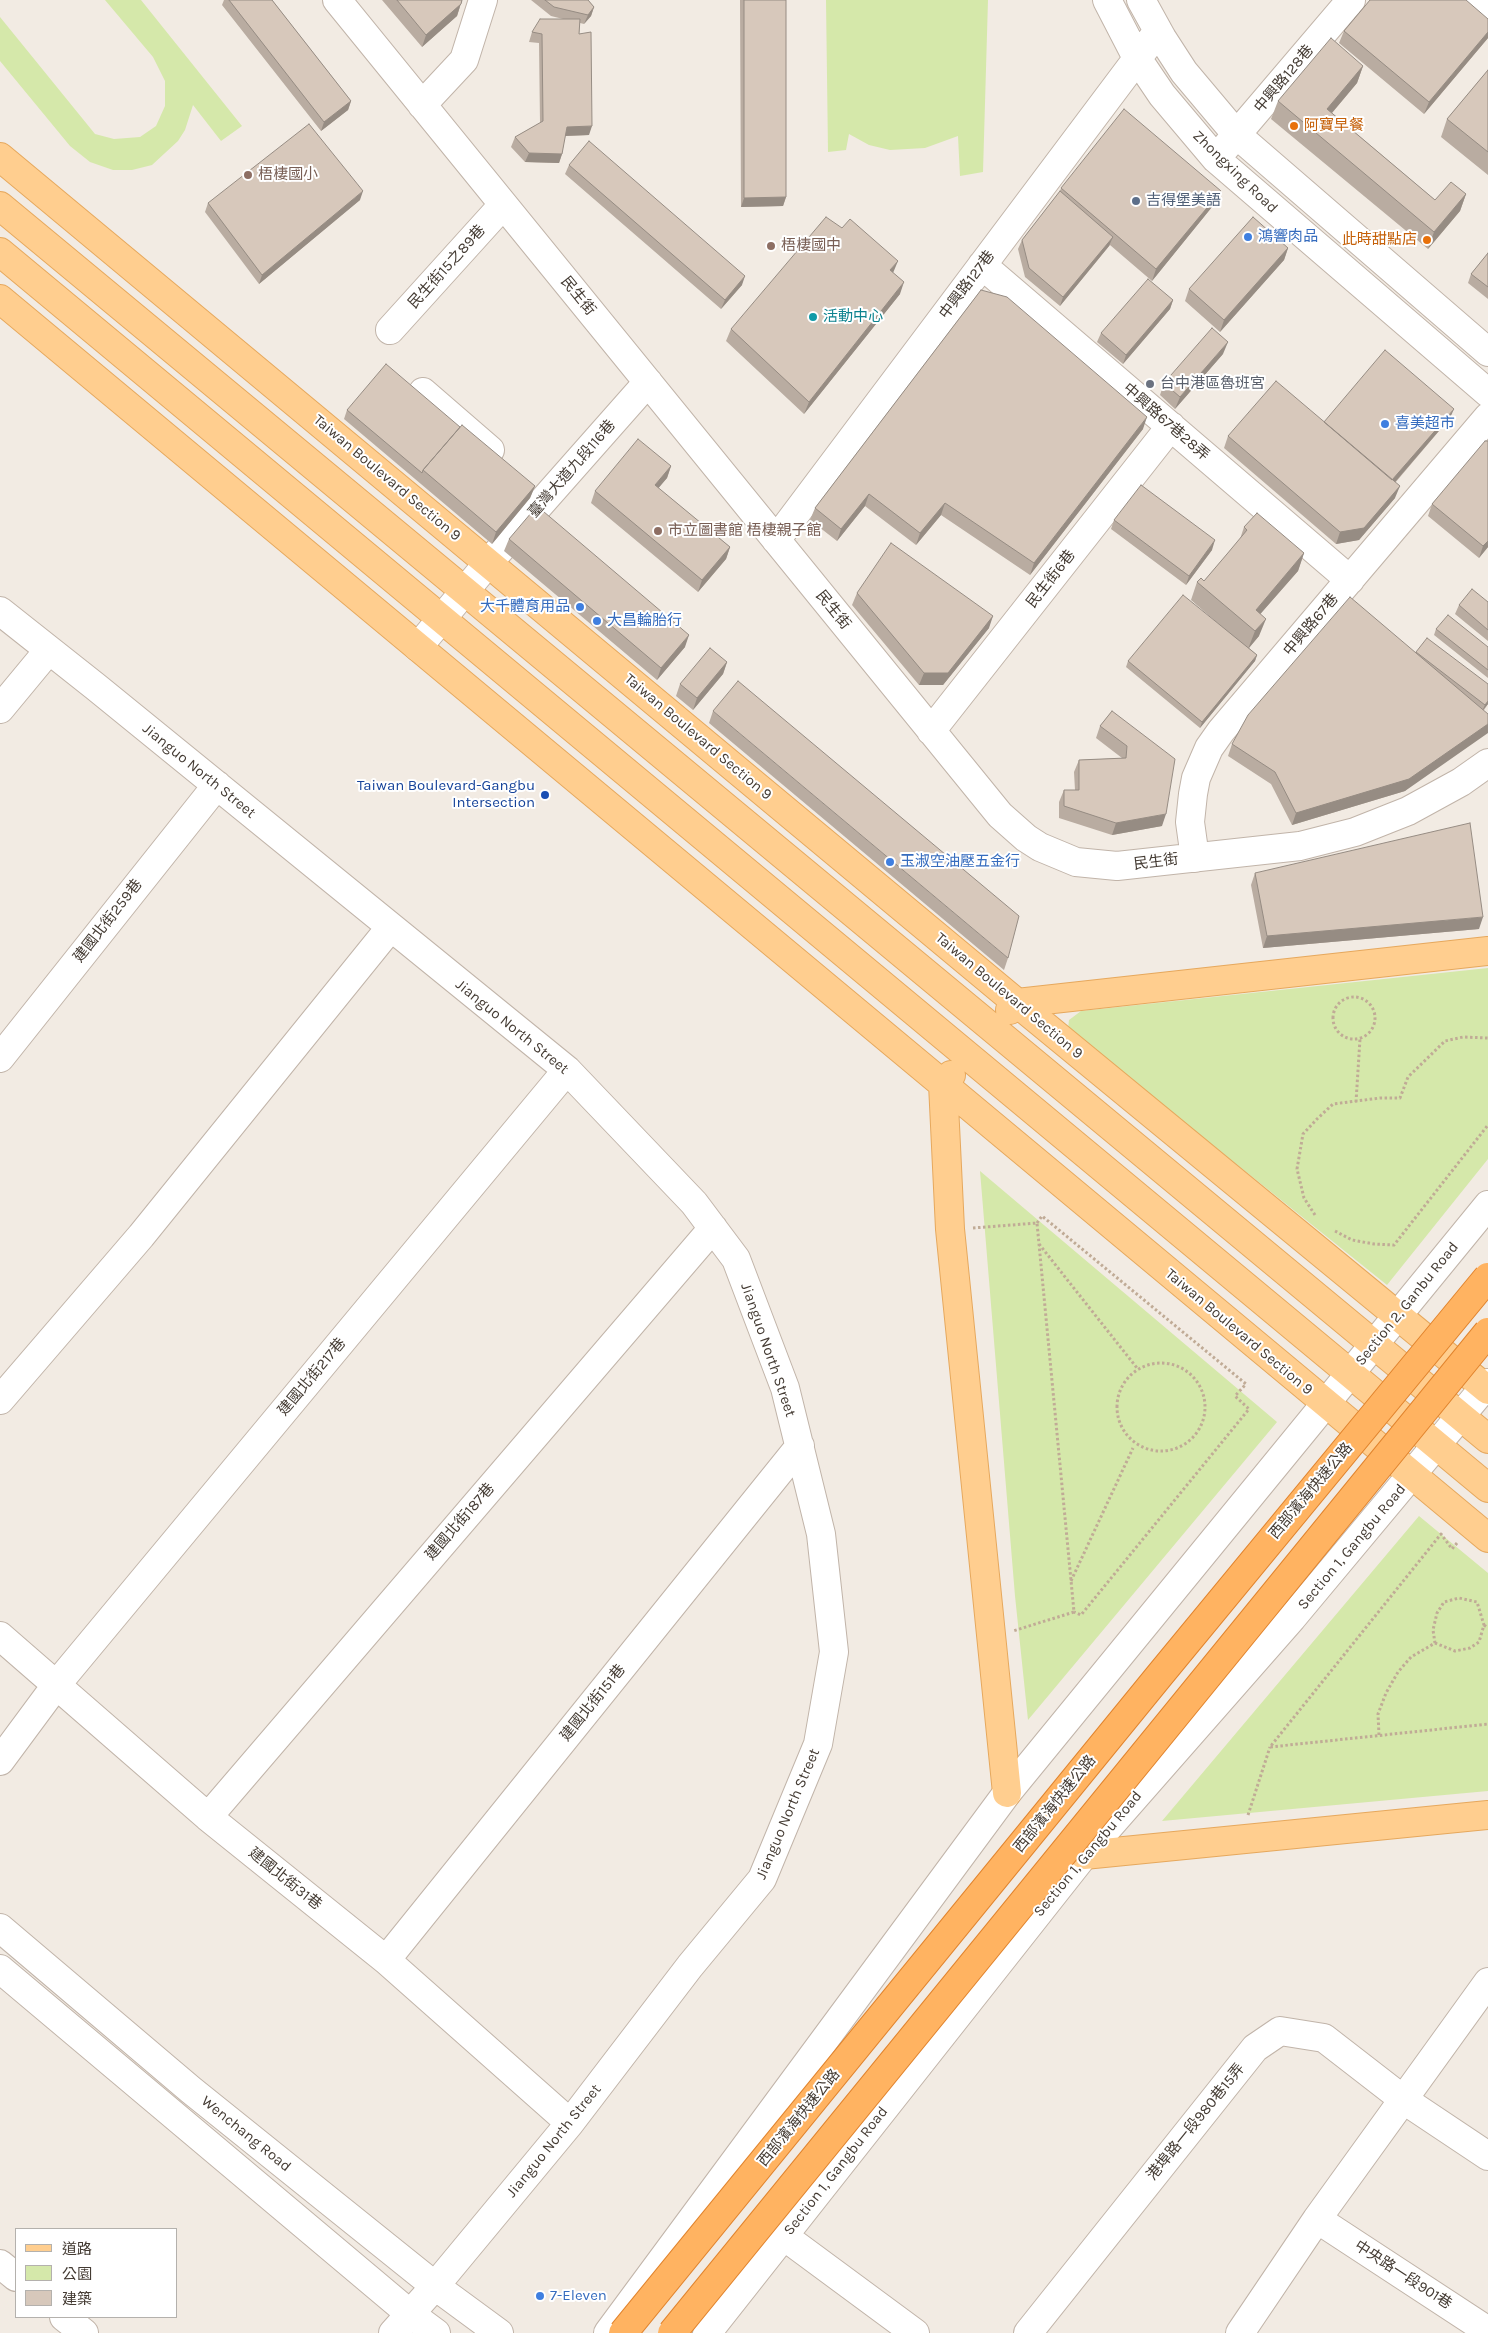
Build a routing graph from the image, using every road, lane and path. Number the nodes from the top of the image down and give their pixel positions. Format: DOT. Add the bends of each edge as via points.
graph roads {
  1 [pos="337,0"];
  2 [pos="483,0"];
  3 [pos="1107,0"];
  4 [pos="1141,0"];
  5 [pos="1351,0"];
  6 [pos="1479,0"];
  7 [pos="1488,8"];
  8 [pos="1158,31"];
  9 [pos="1137,58"];
  10 [pos="422,105"];
  11 [pos="1236,135"];
  12 [pos="0,157"];
  13 [pos="1216,159"];
  14 [pos="503,205"];
  15 [pos="0,206"];
  16 [pos="0,252"];
  17 [pos="982,264"];
  18 [pos="0,299"];
  19 [pos="390,330"];
  20 [pos="1488,352"];
  21 [pos="648,382"];
  22 [pos="423,392"];
  23 [pos="1488,393"];
  24 [pos="1488,417"];
  25 [pos="1171,426"];
  26 [pos="547,498"];
  27 [pos="776,540"];
  28 [pos="489,562"];
  29 [pos="1350,580"];
  30 [pos="464,592"];
  31 [pos="0,611"];
  32 [pos="441,619"];
  33 [pos="418,647"];
  34 [pos="48,650"];
  35 [pos="0,709"];
  36 [pos="931,731"];
  37 [pos="1488,763"];
  38 [pos="216,785"];
  39 [pos="1195,858"];
  40 [pos="390,928"];
  41 [pos="1488,951"];
  42 [pos="1016,1003"];
  43 [pos="992,1030"];
  44 [pos="1488,1038"];
  45 [pos="1360,1039"];
  46 [pos="967,1057"];
  47 [pos="0,1058"];
  48 [pos="567,1070"];
  49 [pos="943,1084"];
  50 [pos="1356,1102"];
  51 [pos="1488,1125"];
  52 [pos="1488,1205"];
  53 [pos="1317,1218"];
  54 [pos="1037,1224"];
  55 [pos="713,1228"];
  56 [pos="950,1229"];
  57 [pos="1329,1229"];
  58 [pos="1039,1244"];
  59 [pos="1488,1277"];
  60 [pos="1398,1315"];
  61 [pos="1488,1332"];
  62 [pos="1374,1345"];
  63 [pos="1137,1368"];
  64 [pos="1350,1374"];
  65 [pos="1487,1387"];
  66 [pos="0,1400"];
  67 [pos="1325,1404"];
  68 [pos="1461,1416"];
  69 [pos="1488,1439"];
  70 [pos="800,1446"];
  71 [pos="1437,1446"];
  72 [pos="1133,1448"];
  73 [pos="1412,1475"];
  74 [pos="1488,1488"];
  75 [pos="1475,1537"];
  76 [pos="1071,1581"];
  77 [pos="1074,1612"];
  78 [pos="1484,1625"];
  79 [pos="1488,1628"];
  80 [pos="0,1636"];
  81 [pos="990,1638"];
  82 [pos="1435,1643"];
  83 [pos="57,1684"];
  84 [pos="1488,1724"];
  85 [pos="1379,1735"];
  86 [pos="1270,1747"];
  87 [pos="0,1761"];
  88 [pos="1007,1793"];
  89 [pos="1488,1815"];
  90 [pos="208,1817"];
  91 [pos="1241,1840"];
  92 [pos="1084,1854"];
  93 [pos="0,1928"];
  94 [pos="386,1960"];
  95 [pos="0,1969"];
  96 [pos="1488,1982"];
  97 [pos="1404,2100"];
  98 [pos="570,2123"];
  99 [pos="1488,2156"];
  100 [pos="1317,2219"];
  101 [pos="785,2236"];
  102 [pos="0,2264"];
  103 [pos="15,2276"];
  104 [pos="435,2286"];
  105 [pos="65,2318"];
  106 [pos="401,2323"];
  107 [pos="1488,2331"];
  108 [pos="84,2333"];
  109 [pos="436,2333"];
  110 [pos="499,2333"];
  111 [pos="608,2333"];
  112 [pos="623,2333"];
  113 [pos="672,2333"];
  114 [pos="707,2333"];
  115 [pos="915,2333"];
  116 [pos="1028,2333"];
  117 [pos="1240,2333"];
  1 -- 10 [label="street, 民生街"];
  2 -- 10 [label="street" via="464,60"];
  3 -- 9 [label="street, Zhongxing Road"];
  4 -- 8 [label="street, Zhongxing Road"];
  5 -- 11 [label="street, 中興路128巷"];
  6 -- 7 [label="street"];
  8 -- 9 [label="street, 中興路127巷"];
  8 -- 11 [label="street, Zhongxing Road" via="1184,72"];
  9 -- 13 [label="street, Zhongxing Road" via="1162,95"];
  9 -- 17 [label="street, 中興路127巷"];
  10 -- 14 [label="street, 民生街"];
  11 -- 13 [label="street, 中興路128巷"];
  11 -- 20 [label="street, Zhongxing Road"];
  12 -- 28 [label="main road, Taiwan Boulevard Section 9"];
  13 -- 23 [label="street, Zhongxing Road"];
  14 -- 19 [label="street, 民生街15之89巷"];
  14 -- 21 [label="street, 民生街"];
  15 -- 30 [label="main road"];
  16 -- 32 [label="main road"];
  17 -- 25 [label="street, 中興路67巷28弄"];
  17 -- 27 [label="street, 中興路127巷"];
  18 -- 33 [label="main road, Taiwan Boulevard Section 9"];
  21 -- 26 [label="street, 臺灣大道九段116巷"];
  21 -- 27 [label="street, 民生街"];
  22 -- 26 [label="street"];
  24 -- 29 [label="street, 中興路67巷"];
  25 -- 29 [label="street, 中興路67巷28弄"];
  25 -- 36 [label="street, 民生街6巷"];
  26 -- 28 [label="street, 臺灣大道九段116巷"];
  27 -- 36 [label="street, 民生街"];
  28 -- 30 [label="street, 臺灣大道九段116巷"];
  28 -- 42 [label="main road, Taiwan Boulevard Section 9"];
  29 -- 39 [label="street, 中興路67巷" via="1209,748 1193,794 1190,822"];
  30 -- 32 [label="street, 臺灣大道九段116巷"];
  30 -- 43 [label="main road"];
  31 -- 34 [label="street, Jianguo North Street"];
  32 -- 33 [label="street, 臺灣大道九段116巷"];
  32 -- 46 [label="main road"];
  33 -- 49 [label="main road, Taiwan Boulevard Section 9"];
  34 -- 35 [label="street"];
  34 -- 38 [label="street, Jianguo North Street"];
  36 -- 39 [label="street, 民生街" via="1000,815 1040,848 1076,862 1096,865"];
  37 -- 39 [label="street, 民生街" via="1434,798 1355,832 1300,846"];
  38 -- 40 [label="street, Jianguo North Street"];
  38 -- 47 [label="street, 建國北街259巷"];
  40 -- 48 [label="street, Jianguo North Street"];
  40 -- 66 [label="street" via="141,1236"];
  41 -- 42 [label="main road"];
  42 -- 43 [label="main road"];
  42 -- 60 [label="main road, Taiwan Boulevard Section 9"];
  43 -- 46 [label="main road"];
  43 -- 62 [label="main road"];
  44 -- 50 [label="path" via="1445,1041 1408,1077 1400,1098"];
  45 -- 45 [label="path" via="1372,1031 1376,1015 1364,999 1348,998 1335,1007 1333,1024 1341,1036"];
  45 -- 50 [label="path"];
  46 -- 49 [label="main road"];
  46 -- 64 [label="main road"];
  48 -- 55 [label="street, Jianguo North Street" via="694,1203"];
  48 -- 83 [label="street, 建國北街217巷"];
  49 -- 56 [label="main road"];
  49 -- 67 [label="main road, Taiwan Boulevard Section 9"];
  50 -- 53 [label="path" via="1333,1104 1303,1134 1297,1169 1304,1198"];
  51 -- 57 [label="path" via="1394,1245 1352,1240"];
  52 -- 60 [label="street, Section 2, Ganbu Road"];
  54 -- 56 [label="path"];
  54 -- 58 [label="path"];
  54 -- 77 [label="path" via="1042,1216 1246,1384 1235,1396 1249,1409 1081,1615"];
  55 -- 70 [label="street, Jianguo North Street" via="736,1259 785,1388"];
  55 -- 90 [label="street, 建國北街187巷"];
  56 -- 81 [label="main road"];
  58 -- 63 [label="path"];
  58 -- 76 [label="path"];
  59 -- 112 [label="highway, 西部濱海快速公路, bridge"];
  60 -- 62 [label="street, Section 2, Ganbu Road"];
  60 -- 65 [label="main road, Taiwan Boulevard Section 9"];
  61 -- 113 [label="highway, bridge"];
  62 -- 64 [label="street, Section 2, Ganbu Road"];
  62 -- 68 [label="main road"];
  63 -- 63 [label="path" via="1152,1362 1166,1364 1185,1368 1197,1379 1204,1393 1204,1421 1188,1442 1175,1449 1147,1449 1122,1429 1116,1415 1116,1399 1126,1378"];
  64 -- 67 [label="street, Section 2, Ganbu Road"];
  64 -- 71 [label="main road"];
  65 -- 68 [label="street, Section 1, Gangbu Road"];
  67 -- 73 [label="main road, Taiwan Boulevard Section 9"];
  67 -- 88 [label="street"];
  68 -- 69 [label="main road"];
  68 -- 71 [label="street, Section 1, Gangbu Road"];
  70 -- 94 [label="street, 建國北街151巷"];
  70 -- 98 [label="street, Jianguo North Street" via="821,1534 834,1652 818,1744 762,1879 690,1966"];
  71 -- 73 [label="street, Section 1, Gangbu Road"];
  71 -- 74 [label="main road"];
  72 -- 76 [label="path"];
  73 -- 75 [label="main road, Taiwan Boulevard Section 9"];
  73 -- 92 [label="street, Section 1, Gangbu Road" via="1292,1618"];
  75 -- 86 [label="path" via="1452,1549 1441,1534"];
  76 -- 77 [label="path"];
  77 -- 81 [label="path"];
  78 -- 79 [label="path"];
  78 -- 82 [label="path" via="1479,1642 1470,1648 1455,1651"];
  78 -- 82 [label="path" via="1477,1602 1459,1598 1444,1602 1433,1630"];
  80 -- 83 [label="street, 建國北街31巷"];
  81 -- 88 [label="main road"];
  82 -- 85 [label="path" via="1410,1657 1398,1672 1378,1714"];
  83 -- 87 [label="street, 建國北街217巷"];
  83 -- 90 [label="street, 建國北街31巷"];
  84 -- 85 [label="path"];
  85 -- 86 [label="path"];
  86 -- 91 [label="path"];
  88 -- 111 [label="street"];
  89 -- 91 [label="main road"];
  90 -- 94 [label="street, 建國北街31巷"];
  91 -- 92 [label="main road"];
  92 -- 101 [label="street, Section 1, Gangbu Road"];
  93 -- 104 [label="street, Wenchang Road" via="191,2090"];
  94 -- 98 [label="street, 建國北街31巷"];
  95 -- 106 [label="street, Wenchang Road"];
  96 -- 97 [label="street"];
  97 -- 99 [label="street, 港埠路一段980巷15弄"];
  97 -- 100 [label="street"];
  97 -- 116 [label="street, 港埠路一段980巷15弄" via="1324,2038 1280,2031 1255,2048"];
  98 -- 104 [label="street, Jianguo North Street"];
  100 -- 107 [label="street, 中央路一段901巷"];
  100 -- 117 [label="street"];
  101 -- 114 [label="street, Section 1, Gangbu Road"];
  101 -- 115 [label="street"];
  102 -- 103 [label="street"];
  104 -- 106 [label="street, Jianguo North Street"];
  104 -- 110 [label="street, Wenchang Road"];
  105 -- 108 [label="street"];
  106 -- 109 [label="street, Wenchang Road"];
}
